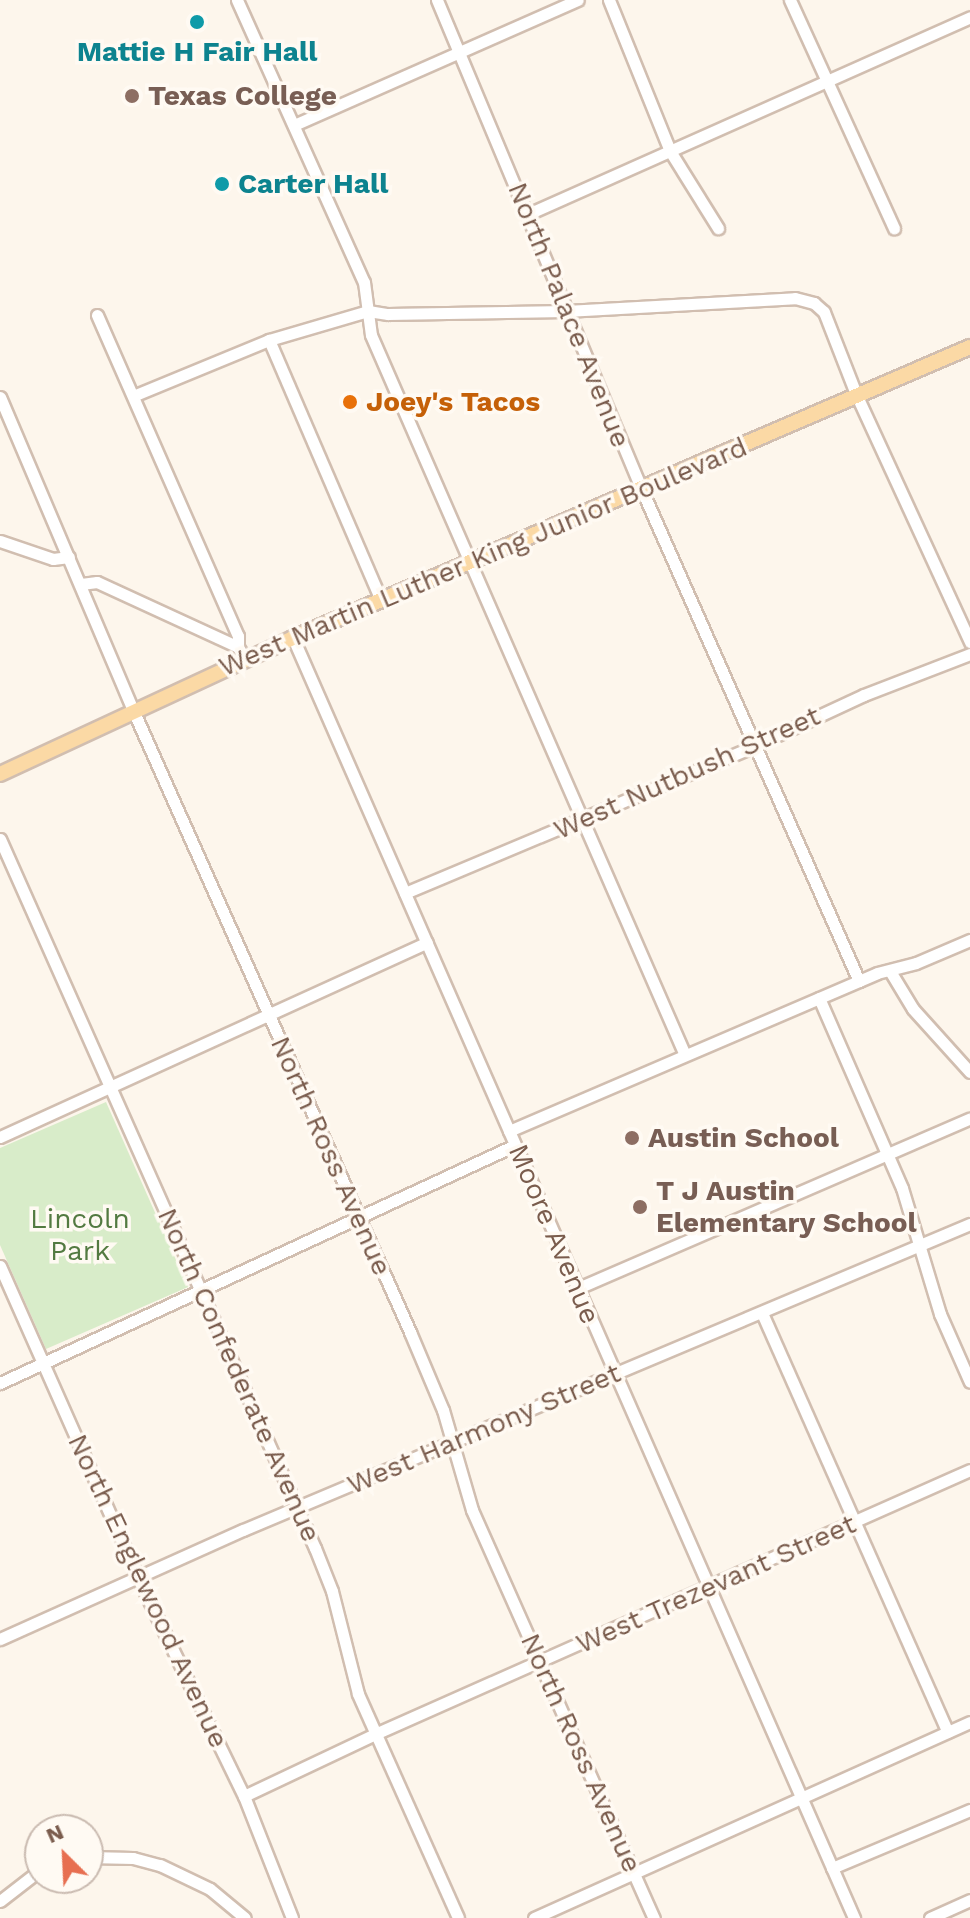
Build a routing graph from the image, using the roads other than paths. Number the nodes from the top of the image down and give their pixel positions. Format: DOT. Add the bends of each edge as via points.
graph roads {
  1 [pos="237,0"];
  2 [pos="437,0"];
  3 [pos="578,0"];
  4 [pos="609,0"];
  5 [pos="790,0"];
  6 [pos="970,17"];
  7 [pos="460,52"];
  8 [pos="826,81"];
  9 [pos="294,125"];
  10 [pos="670,151"];
  11 [pos="528,214"];
  12 [pos="718,228"];
  13 [pos="894,228"];
  14 [pos="368,311"];
  15 [pos="566,311"];
  16 [pos="97,315"];
  17 [pos="269,340"];
  18 [pos="970,347"];
  19 [pos="856,394"];
  20 [pos="133,396"];
  21 [pos="0,397"];
  22 [pos="641,488"];
  23 [pos="0,541"];
  24 [pos="69,557"];
  25 [pos="469,561"];
  26 [pos="81,584"];
  27 [pos="381,600"];
  28 [pos="293,638"];
  29 [pos="970,642"];
  30 [pos="241,653"];
  31 [pos="970,654"];
  32 [pos="133,710"];
  33 [pos="754,746"];
  34 [pos="0,774"];
  35 [pos="582,820"];
  36 [pos="0,839"];
  37 [pos="405,893"];
  38 [pos="970,940"];
  39 [pos="427,942"];
  40 [pos="890,971"];
  41 [pos="859,981"];
  42 [pos="819,998"];
  43 [pos="268,1012"];
  44 [pos="685,1055"];
  45 [pos="970,1072"];
  46 [pos="111,1085"];
  47 [pos="970,1118"];
  48 [pos="509,1131"];
  49 [pos="0,1137"];
  50 [pos="515,1145"];
  51 [pos="888,1154"];
  52 [pos="358,1218"];
  53 [pos="970,1224"];
  54 [pos="920,1245"];
  55 [pos="0,1266"];
  56 [pos="578,1288"];
  57 [pos="200,1290"];
  58 [pos="762,1313"];
  59 [pos="43,1363"];
  60 [pos="614,1373"];
  61 [pos="970,1382"];
  62 [pos="0,1383"];
  63 [pos="452,1442"];
  64 [pos="970,1470"];
  65 [pos="296,1510"];
  66 [pos="855,1522"];
  67 [pos="138,1578"];
  68 [pos="709,1588"];
  69 [pos="0,1639"];
  70 [pos="540,1661"];
  71 [pos="970,1722"];
  72 [pos="948,1732"];
  73 [pos="375,1734"];
  74 [pos="244,1796"];
  75 [pos="800,1797"];
  76 [pos="970,1810"];
  77 [pos="104,1857"];
  78 [pos="832,1868"];
  79 [pos="633,1873"];
  80 [pos="24,1882"];
  81 [pos="970,1900"];
  82 [pos="0,1901"];
  83 [pos="245,1918"];
  84 [pos="292,1918"];
  85 [pos="458,1918"];
  86 [pos="534,1918"];
  87 [pos="654,1918"];
  88 [pos="854,1918"];
  89 [pos="930,1918"];
  1 -- 9 [label="street"];
  2 -- 7 [label="street, North Palace Avenue"];
  3 -- 7 [label="street"];
  4 -- 10 [label="street"];
  5 -- 8 [label="street"];
  6 -- 8 [label="street"];
  7 -- 9 [label="street"];
  7 -- 11 [label="street, North Palace Avenue"];
  8 -- 10 [label="street"];
  8 -- 13 [label="street"];
  9 -- 14 [label="street" via="364,282"];
  10 -- 11 [label="street"];
  10 -- 12 [label="street"];
  11 -- 15 [label="street, North Palace Avenue"];
  14 -- 15 [label="street"];
  14 -- 17 [label="street"];
  14 -- 25 [label="street" via="371,335"];
  15 -- 19 [label="street" via="795,298 814,303 824,312"];
  15 -- 22 [label="street, North Palace Avenue"];
  16 -- 20 [label="street"];
  17 -- 20 [label="street"];
  17 -- 27 [label="street"];
  18 -- 19 [label="main road, West Martin Luther King Junior Boulevard"];
  19 -- 22 [label="main road, West Martin Luther King Junior Boulevard"];
  19 -- 29 [label="street"];
  20 -- 30 [label="street"];
  21 -- 24 [label="street, North Ross Avenue"];
  22 -- 25 [label="main road, West Martin Luther King Junior Boulevard"];
  22 -- 33 [label="street, North Palace Avenue"];
  23 -- 24 [label="street" via="53,559"];
  24 -- 26 [label="street, North Ross Avenue"];
  25 -- 27 [label="main road, West Martin Luther King Junior Boulevard"];
  25 -- 35 [label="street"];
  26 -- 30 [label="street" via="97,582"];
  26 -- 32 [label="street, North Ross Avenue"];
  27 -- 28 [label="main road, West Martin Luther King Junior Boulevard"];
  28 -- 30 [label="main road, West Martin Luther King Junior Boulevard"];
  28 -- 37 [label="street, Moore Avenue"];
  30 -- 32 [label="main road, West Martin Luther King Junior Boulevard"];
  31 -- 33 [label="street, West Nutbush Street"];
  32 -- 34 [label="main road, West Martin Luther King Junior Boulevard"];
  32 -- 43 [label="street, North Ross Avenue"];
  33 -- 35 [label="street, West Nutbush Street"];
  33 -- 41 [label="street, North Palace Avenue"];
  35 -- 37 [label="street, West Nutbush Street"];
  35 -- 44 [label="street"];
  36 -- 46 [label="street, North Confederate Avenue"];
  37 -- 39 [label="street, Moore Avenue"];
  38 -- 40 [label="street"];
  39 -- 43 [label="street"];
  39 -- 48 [label="street, Moore Avenue"];
  40 -- 41 [label="street"];
  40 -- 45 [label="street" via="913,1009"];
  41 -- 42 [label="street"];
  42 -- 44 [label="street"];
  42 -- 51 [label="street"];
  43 -- 46 [label="street"];
  43 -- 52 [label="street, North Ross Avenue"];
  44 -- 48 [label="street"];
  46 -- 49 [label="street"];
  46 -- 57 [label="street, North Confederate Avenue"];
  47 -- 51 [label="street"];
  48 -- 50 [label="street, Moore Avenue"];
  50 -- 52 [label="street"];
  50 -- 56 [label="street, Moore Avenue"];
  51 -- 54 [label="street"];
  51 -- 56 [label="street"];
  52 -- 57 [label="street"];
  52 -- 63 [label="street, North Ross Avenue" via="443,1410"];
  53 -- 54 [label="street, West Harmony Street"];
  54 -- 58 [label="street, West Harmony Street"];
  54 -- 61 [label="street" via="940,1314"];
  55 -- 59 [label="street, North Englewood Avenue"];
  56 -- 60 [label="street, Moore Avenue"];
  57 -- 59 [label="street"];
  57 -- 65 [label="street, North Confederate Avenue"];
  58 -- 60 [label="street, West Harmony Street"];
  58 -- 66 [label="street"];
  59 -- 62 [label="street"];
  59 -- 67 [label="street, North Englewood Avenue"];
  60 -- 63 [label="street, West Harmony Street"];
  60 -- 68 [label="street, Moore Avenue"];
  63 -- 65 [label="street, West Harmony Street"];
  63 -- 70 [label="street, North Ross Avenue" via="472,1510"];
  64 -- 66 [label="street, West Trezevant Street"];
  65 -- 67 [label="street, West Harmony Street"];
  65 -- 73 [label="street, North Confederate Avenue" via="332,1591 358,1694"];
  66 -- 68 [label="street, West Trezevant Street"];
  66 -- 72 [label="street"];
  67 -- 69 [label="street, West Harmony Street"];
  67 -- 74 [label="street, North Englewood Avenue"];
  68 -- 70 [label="street, West Trezevant Street"];
  68 -- 75 [label="street, Moore Avenue"];
  70 -- 73 [label="street, West Trezevant Street"];
  70 -- 79 [label="street, North Ross Avenue"];
  71 -- 72 [label="street"];
  72 -- 75 [label="street"];
  73 -- 74 [label="street, West Trezevant Street"];
  73 -- 85 [label="street, North Confederate Avenue"];
  74 -- 84 [label="street, North Englewood Avenue"];
  75 -- 78 [label="street, Moore Avenue"];
  75 -- 79 [label="street"];
  76 -- 78 [label="street"];
  77 -- 83 [label="street" via="133,1858 173,1870 210,1889"];
  78 -- 88 [label="street, Moore Avenue"];
  79 -- 86 [label="street"];
  79 -- 87 [label="street, North Ross Avenue"];
  80 -- 82 [label="street"];
  81 -- 89 [label="street"];
}
